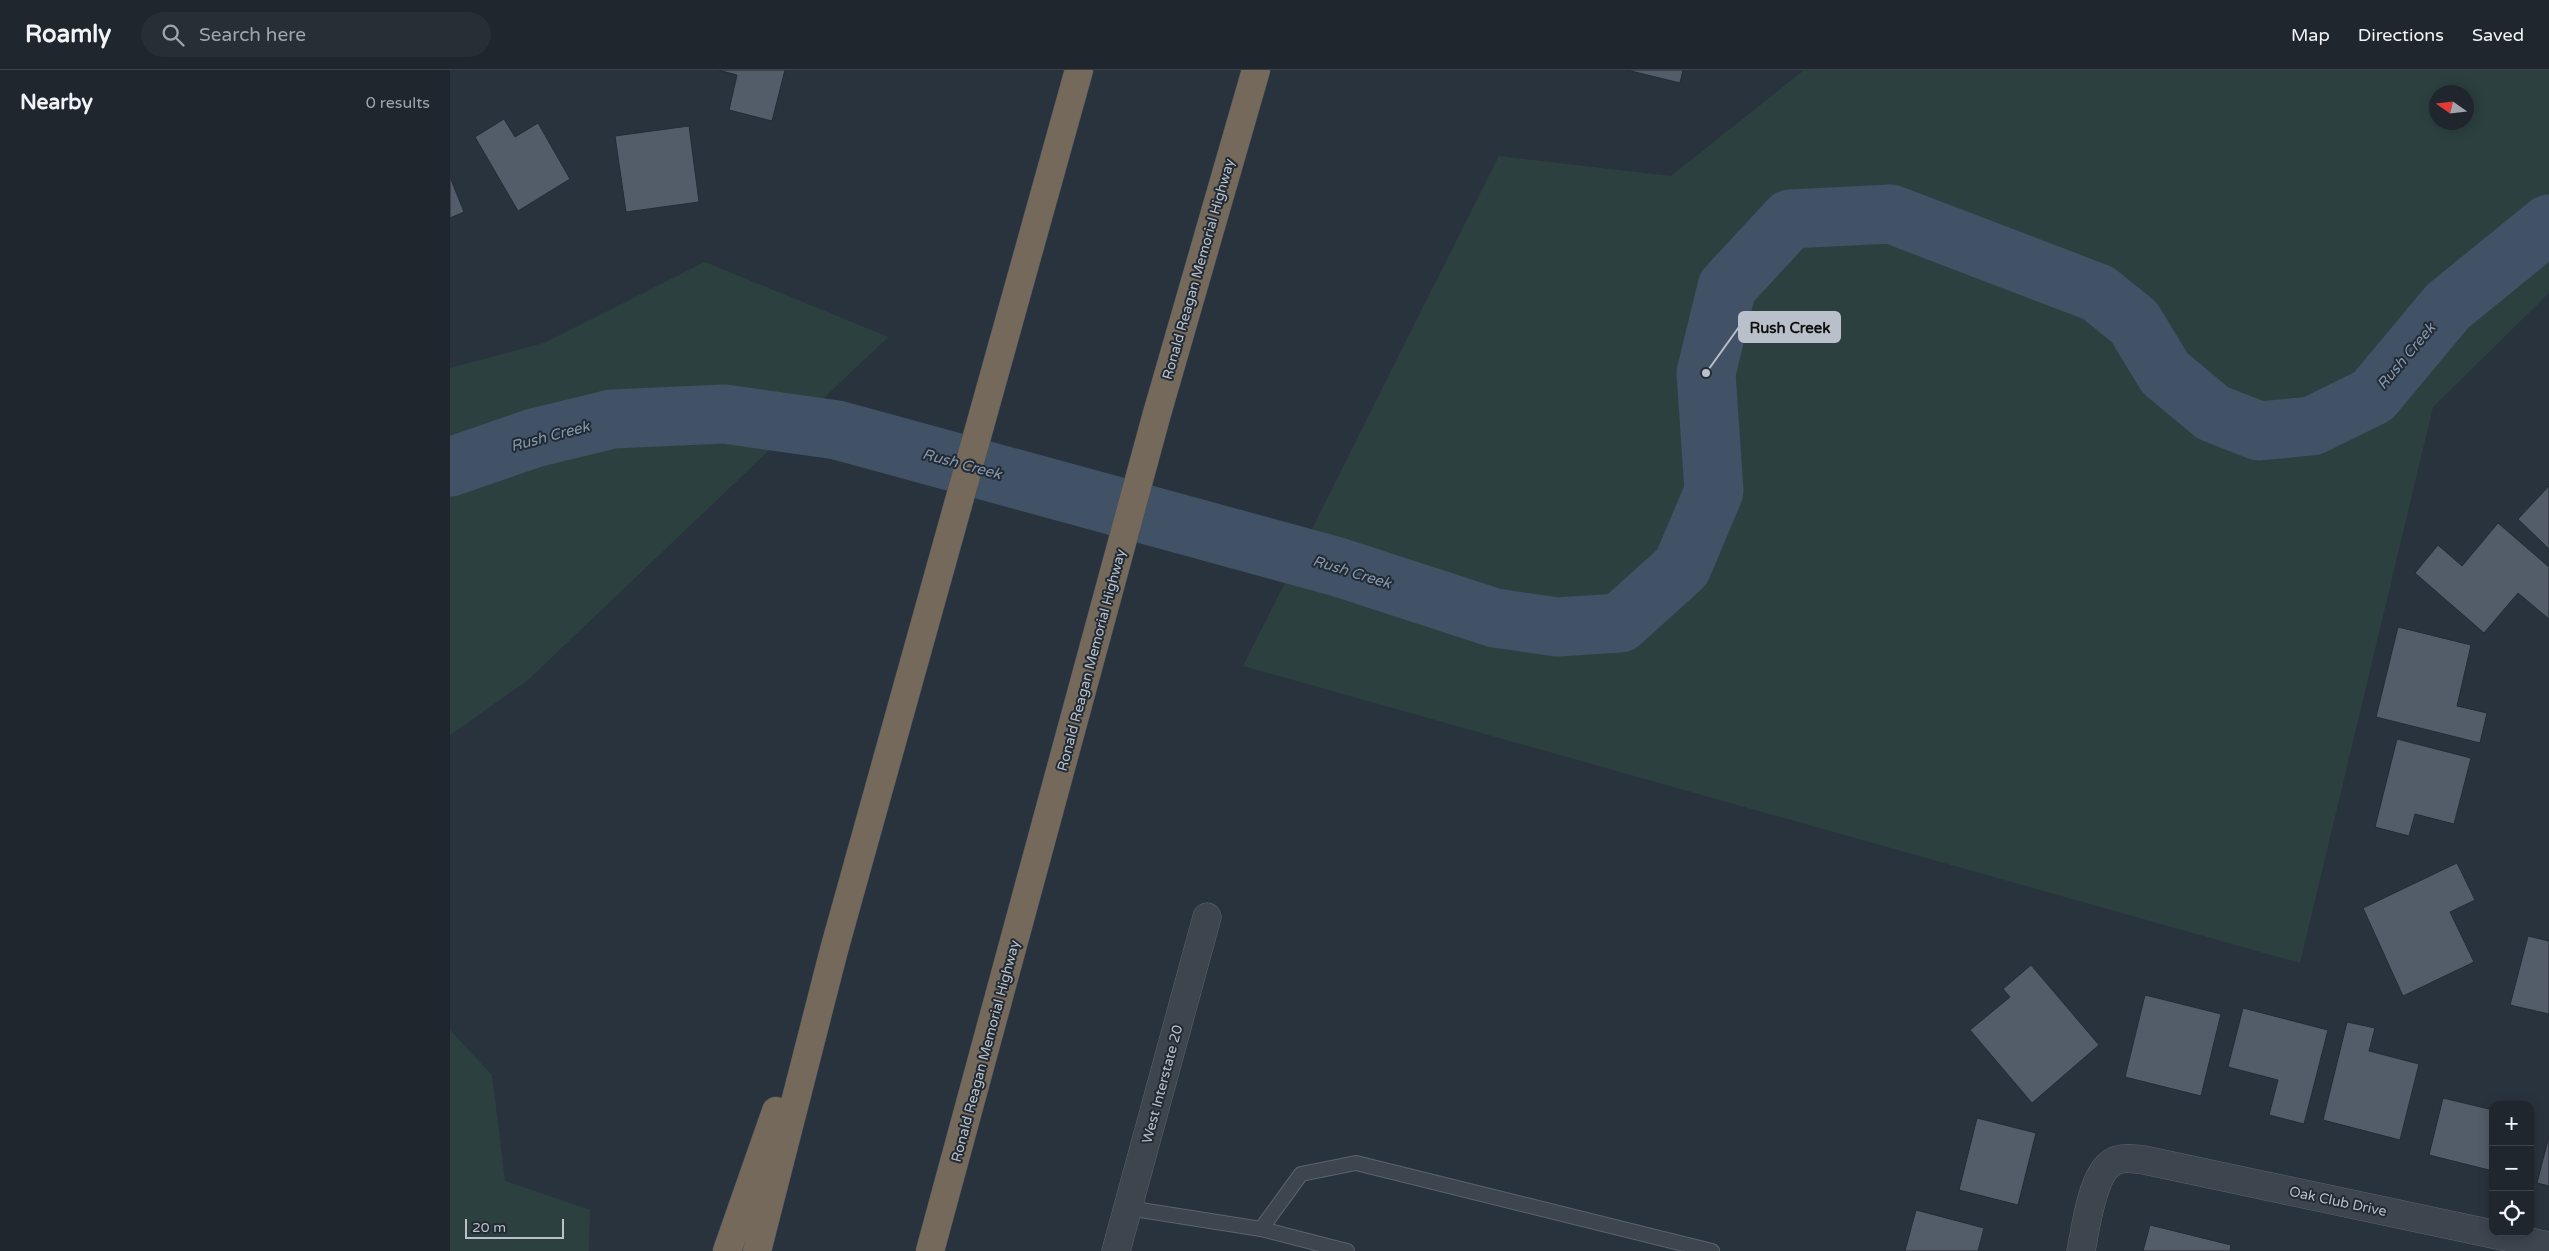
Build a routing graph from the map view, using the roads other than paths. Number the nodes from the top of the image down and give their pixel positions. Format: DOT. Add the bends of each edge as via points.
graph roads {
  1 [pos="1070,70"];
  2 [pos="1079,70"];
  3 [pos="1256,70"];
  4 [pos="1051,170"];
  5 [pos="1207,917"];
  6 [pos="834,950"];
  7 [pos="1128,1208"];
  8 [pos="1261,1229"];
  9 [pos="2520,1245"];
  10 [pos="2549,1246"];
  11 [pos="727,1251"];
  12 [pos="757,1251"];
  13 [pos="930,1251"];
  14 [pos="1116,1251"];
  15 [pos="1346,1251"];
  16 [pos="1712,1251"];
  17 [pos="2081,1251"];
  1 -- 4 [label="highway"];
  2 -- 4 [label="highway"];
  3 -- 13 [label="highway, Ronald Reagan Memorial Highway" via="1156,417"];
  4 -- 6 [label="highway"];
  5 -- 7 [label="street, West Interstate 20"];
  6 -- 11 [label="highway"];
  6 -- 12 [label="highway"];
  7 -- 8 [label="lane"];
  7 -- 14 [label="street, West Interstate 20"];
  8 -- 15 [label="lane"];
  8 -- 16 [label="lane" via="1301,1174 1356,1163"];
  9 -- 10 [label="street, Oak Club Drive"];
  9 -- 17 [label="street, Oak Club Drive" via="2144,1160 2127,1159 2105,1167 2096,1185"];
}
